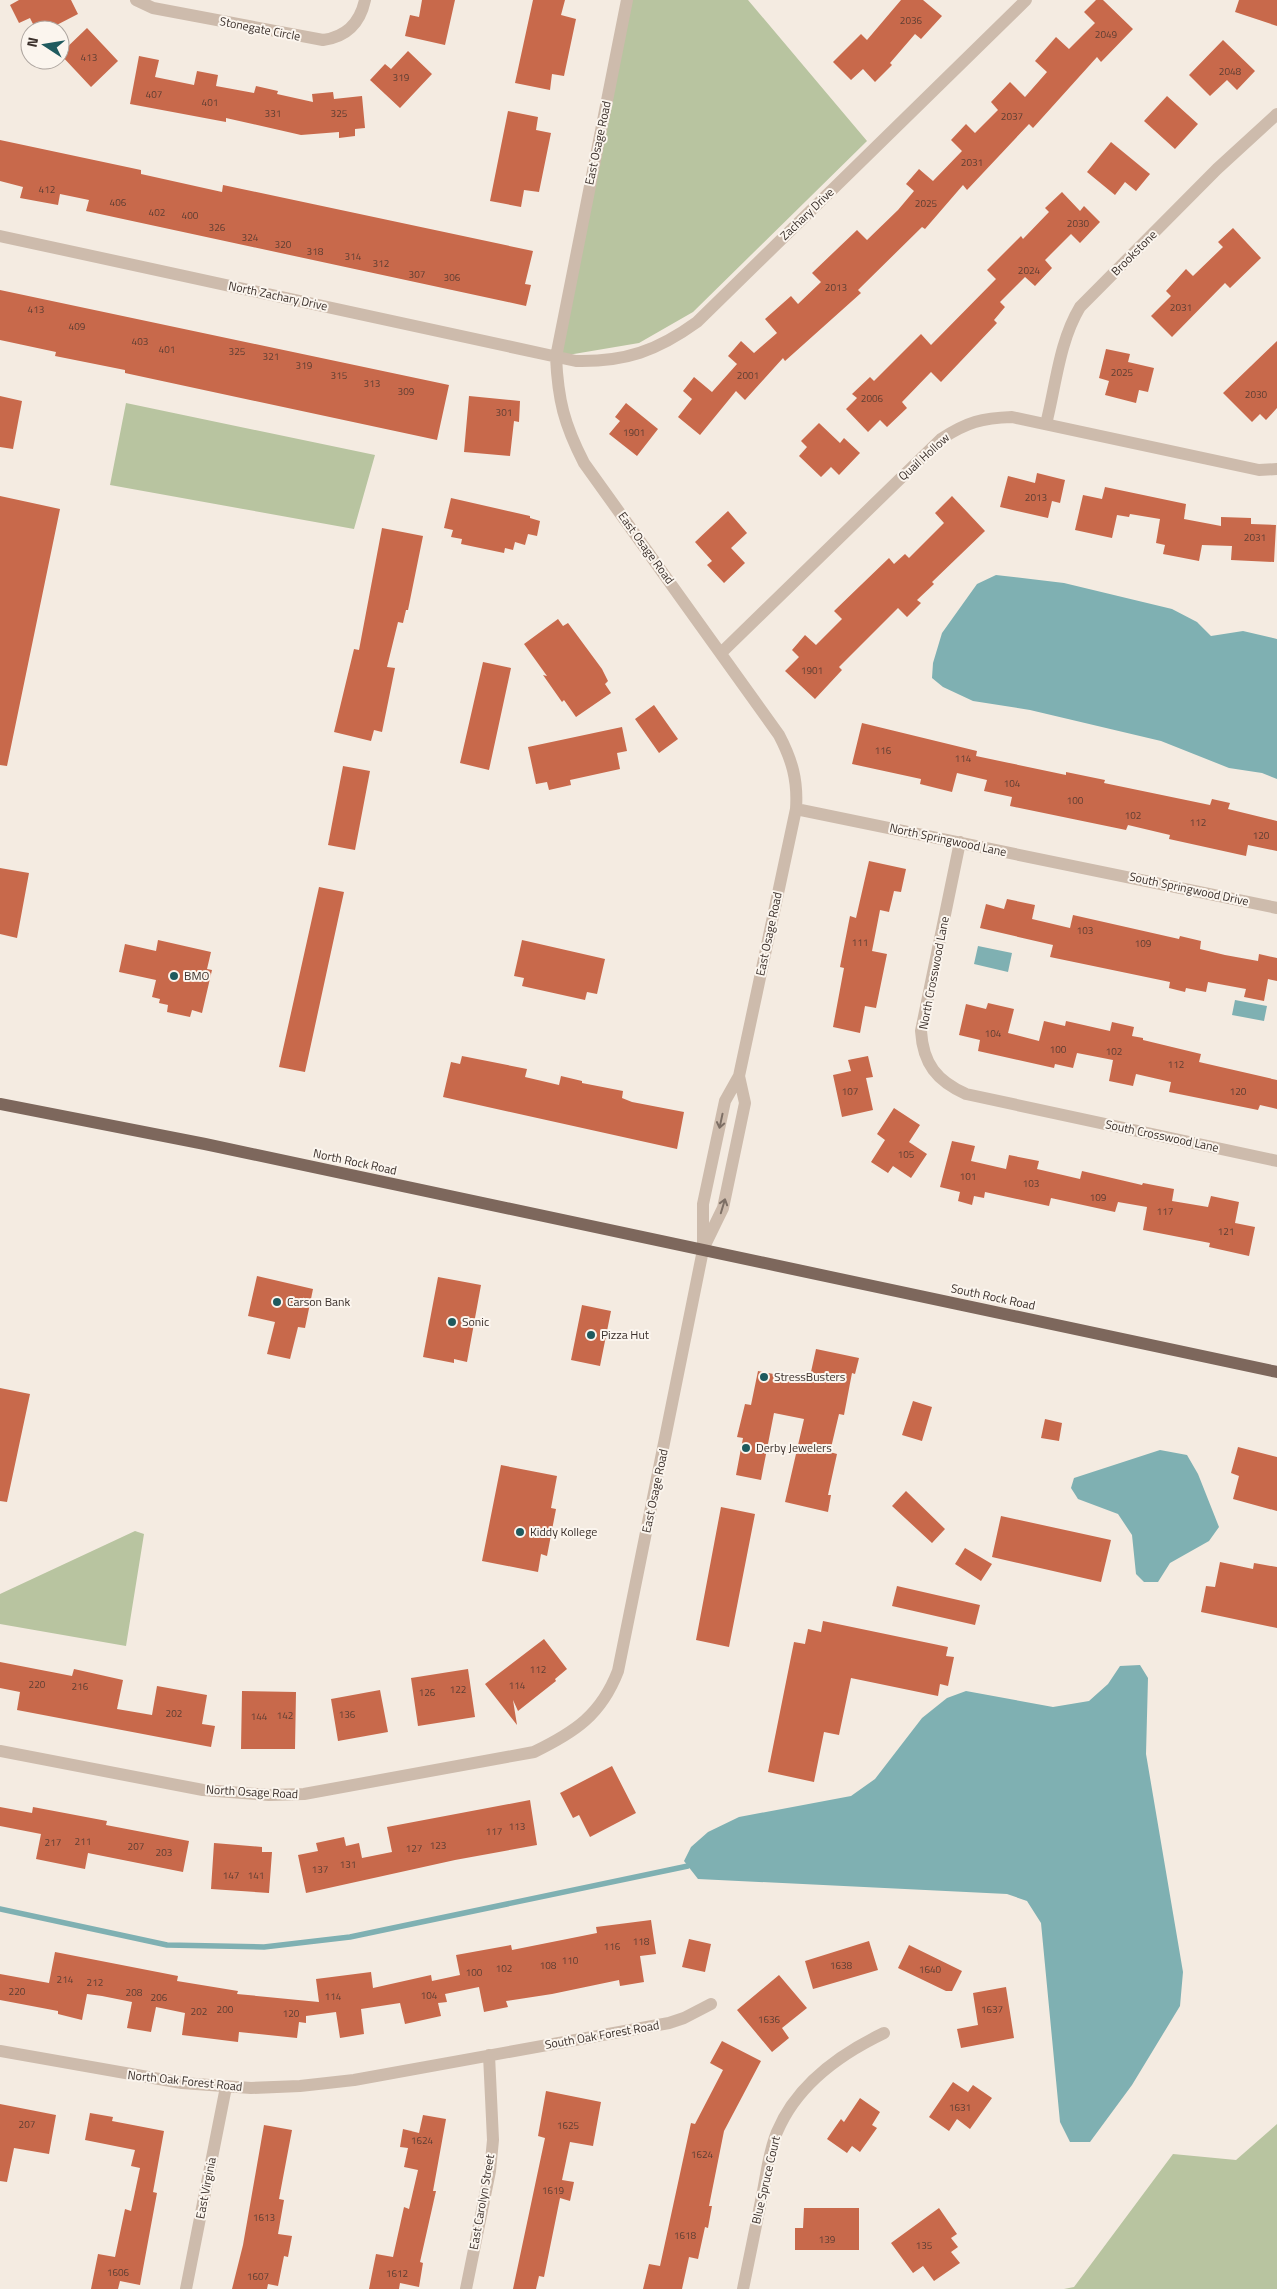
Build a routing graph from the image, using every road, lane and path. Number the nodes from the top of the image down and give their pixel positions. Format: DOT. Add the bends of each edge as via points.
graph roads {
  1 [pos="136,0"];
  2 [pos="365,0"];
  3 [pos="627,0"];
  4 [pos="1026,0"];
  5 [pos="1277,114"];
  6 [pos="0,236"];
  7 [pos="556,357"];
  8 [pos="1046,424"];
  9 [pos="1277,469"];
  10 [pos="721,653"];
  11 [pos="796,808"];
  12 [pos="960,842"];
  13 [pos="1100,871"];
  14 [pos="1277,908"];
  15 [pos="740,1076"];
  16 [pos="0,1104"];
  17 [pos="1046,1111"];
  18 [pos="1277,1161"];
  19 [pos="703,1250"];
  20 [pos="1277,1372"];
  21 [pos="585,1722"];
  22 [pos="0,1751"];
  23 [pos="711,2004"];
  24 [pos="884,2033"];
  25 [pos="0,2051"];
  26 [pos="489,2055"];
  27 [pos="226,2087"];
  28 [pos="747,2288"];
  29 [pos="186,2289"];
  30 [pos="466,2289"];
  1 -- 2 [label="street, Stonegate Circle" via="153,8 323,40 340,36 352,28 361,15"];
  3 -- 7 [label="street, East Osage Road"];
  4 -- 7 [label="street, Zachary Drive" via="697,322 660,346 625,358 600,362"];
  5 -- 8 [label="street, Brookstone" via="1210,176 1080,307 1066,336"];
  6 -- 7 [label="street, North Zachary Drive"];
  7 -- 10 [label="street, East Osage Road" via="563,416 584,463"];
  8 -- 9 [label="street, Quail Hollow" via="1259,470"];
  8 -- 10 [label="street, Quail Hollow" via="1012,417 983,418 941,438"];
  10 -- 11 [label="street, East Osage Road" via="791,756 797,791"];
  11 -- 12 [label="street, North Springwood Lane"];
  11 -- 15 [label="street, East Osage Road"];
  12 -- 13 [label="street, North Springwood Lane"];
  12 -- 17 [label="street, North Crosswood Lane" via="921,1031 925,1056 933,1071 951,1087 966,1094"];
  13 -- 14 [label="street, South Springwood Drive"];
  15 -- 19 [label="street, East Osage Road, one-way" via="725,1101 703,1204"];
  19 -- 15 [label="street, East Osage Road, one-way" via="723,1208 745,1103"];
  16 -- 19 [label="main road, North Rock Road" via="205,1144"];
  17 -- 18 [label="street, South Crosswood Lane"];
  19 -- 20 [label="main road, South Rock Road"];
  19 -- 21 [label="street, East Osage Road" via="618,1670 601,1704"];
  21 -- 22 [label="street, North Osage Road" via="565,1737 534,1752 304,1794 204,1790"];
  23 -- 26 [label="street, South Oak Forest Road" via="669,2023"];
  24 -- 28 [label="street, Blue Spruce Court" via="829,2066 803,2090 785,2116 772,2146"];
  25 -- 27 [label="street, North Oak Forest Road" via="112,2072"];
  26 -- 27 [label="street, North Oak Forest Road" via="354,2080 309,2085"];
  26 -- 30 [label="street, East Carolyn Street" via="493,2140 490,2171"];
  27 -- 29 [label="street, East Virginia"];
}
